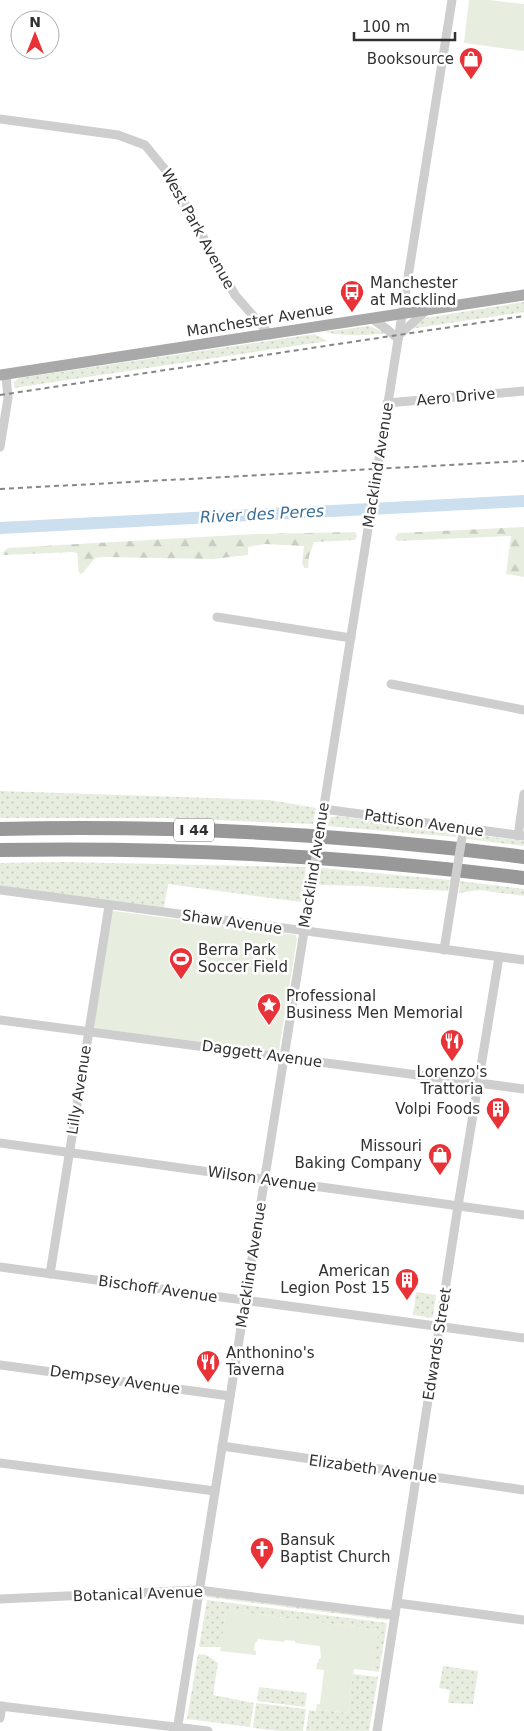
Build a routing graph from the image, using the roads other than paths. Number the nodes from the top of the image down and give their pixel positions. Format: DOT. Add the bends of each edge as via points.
graph roads {
  1 [pos="452,0"];
  2 [pos="0,119"];
  3 [pos="524,295"];
  4 [pos="428,310"];
  5 [pos="402,313"];
  6 [pos="371,318"];
  7 [pos="270,335"];
  8 [pos="398,337"];
  9 [pos="3,375"];
  10 [pos="524,391"];
  11 [pos="388,403"];
  12 [pos="0,447"];
  13 [pos="217,617"];
  14 [pos="351,638"];
  15 [pos="391,684"];
  16 [pos="524,710"];
  17 [pos="524,794"];
  18 [pos="323,809"];
  19 [pos="463,828"];
  20 [pos="0,829"];
  21 [pos="521,836"];
  22 [pos="0,850"];
  23 [pos="524,857"];
  24 [pos="524,878"];
  25 [pos="0,890"];
  26 [pos="109,906"];
  27 [pos="304,932"];
  28 [pos="444,950"];
  29 [pos="499,957"];
  30 [pos="524,960"];
  31 [pos="0,1020"];
  32 [pos="88,1032"];
  33 [pos="284,1057"];
  34 [pos="478,1083"];
  35 [pos="524,1090"];
  36 [pos="0,1144"];
  37 [pos="68,1153"];
  38 [pos="264,1180"];
  39 [pos="458,1206"];
  40 [pos="524,1215"];
  41 [pos="0,1267"];
  42 [pos="50,1274"];
  43 [pos="245,1300"];
  44 [pos="439,1327"];
  45 [pos="524,1338"];
  46 [pos="0,1365"];
  47 [pos="230,1396"];
  48 [pos="222,1446"];
  49 [pos="0,1464"];
  50 [pos="417,1475"];
  51 [pos="524,1490"];
  52 [pos="215,1491"];
  53 [pos="199,1590"];
  54 [pos="0,1599"];
  55 [pos="397,1603"];
  56 [pos="395,1615"];
  57 [pos="524,1620"];
  58 [pos="1,1706"];
  59 [pos="0,1718"];
  60 [pos="177,1729"];
  61 [pos="208,1731"];
  62 [pos="377,1731"];
  1 -- 5 [label="street, Macklind Avenue"];
  2 -- 7 [label="street, West Park Avenue" via="118,135 145,145 168,173 235,295"];
  3 -- 4 [label="main road, Manchester Avenue"];
  4 -- 5 [label="main road, Manchester Avenue"];
  4 -- 8 [label="street"];
  5 -- 6 [label="main road, Manchester Avenue"];
  5 -- 8 [label="street, Macklind Avenue"];
  6 -- 7 [label="main road, Manchester Avenue"];
  6 -- 8 [label="street"];
  7 -- 9 [label="main road, Manchester Avenue"];
  8 -- 11 [label="street, Macklind Avenue"];
  9 -- 12 [label="street" via="8,398"];
  10 -- 11 [label="street, Aero Drive"];
  11 -- 14 [label="street, Macklind Avenue"];
  13 -- 14 [label="street"];
  14 -- 18 [label="street, Macklind Avenue"];
  15 -- 16 [label="street"];
  17 -- 21 [label="street"];
  18 -- 19 [label="street, Pattison Avenue"];
  18 -- 27 [label="street, Macklind Avenue, bridge"];
  19 -- 21 [label="street, Pattison Avenue"];
  19 -- 28 [label="street, bridge"];
  20 -- 23 [label="highway, I 44" via="229,831 389,842"];
  22 -- 24 [label="highway, I 44" via="120,849 259,854 398,864"];
  25 -- 26 [label="street, Shaw Avenue"];
  26 -- 27 [label="street, Shaw Avenue"];
  26 -- 32 [label="street, Lilly Avenue"];
  27 -- 28 [label="street, Shaw Avenue"];
  27 -- 33 [label="street, Macklind Avenue"];
  28 -- 29 [label="street, Shaw Avenue"];
  29 -- 30 [label="street, Shaw Avenue"];
  29 -- 34 [label="street, Edwards Street"];
  31 -- 32 [label="street, Daggett Avenue"];
  32 -- 33 [label="street, Daggett Avenue"];
  32 -- 37 [label="street, Lilly Avenue"];
  33 -- 34 [label="street, Daggett Avenue"];
  33 -- 38 [label="street, Macklind Avenue"];
  34 -- 35 [label="street, Daggett Avenue"];
  34 -- 39 [label="street, Edwards Street"];
  36 -- 37 [label="street, Wilson Avenue"];
  37 -- 38 [label="street, Wilson Avenue"];
  37 -- 42 [label="street, Lilly Avenue"];
  38 -- 39 [label="street, Wilson Avenue"];
  38 -- 43 [label="street, Macklind Avenue"];
  39 -- 40 [label="street, Wilson Avenue"];
  39 -- 44 [label="street, Edwards Street"];
  41 -- 42 [label="street, Bischoff Avenue"];
  42 -- 43 [label="street, Bischoff Avenue"];
  43 -- 44 [label="street, Bischoff Avenue"];
  43 -- 47 [label="street, Macklind Avenue"];
  44 -- 45 [label="street, Bischoff Avenue"];
  44 -- 50 [label="street, Edwards Street"];
  46 -- 47 [label="street, Dempsey Avenue"];
  47 -- 48 [label="street, Macklind Avenue"];
  48 -- 50 [label="street, Elizabeth Avenue"];
  48 -- 52 [label="street, Macklind Avenue"];
  49 -- 52 [label="street"];
  50 -- 51 [label="street, Elizabeth Avenue"];
  50 -- 55 [label="street, Edwards Street"];
  52 -- 53 [label="street, Macklind Avenue"];
  53 -- 54 [label="street, Botanical Avenue"];
  53 -- 56 [label="street, Botanical Avenue"];
  53 -- 60 [label="street, Macklind Avenue"];
  55 -- 56 [label="street, Edwards Street"];
  55 -- 57 [label="street"];
  56 -- 62 [label="street, Edwards Street"];
  58 -- 59 [label="street"];
  58 -- 60 [label="street"];
  60 -- 61 [label="street"];
}
